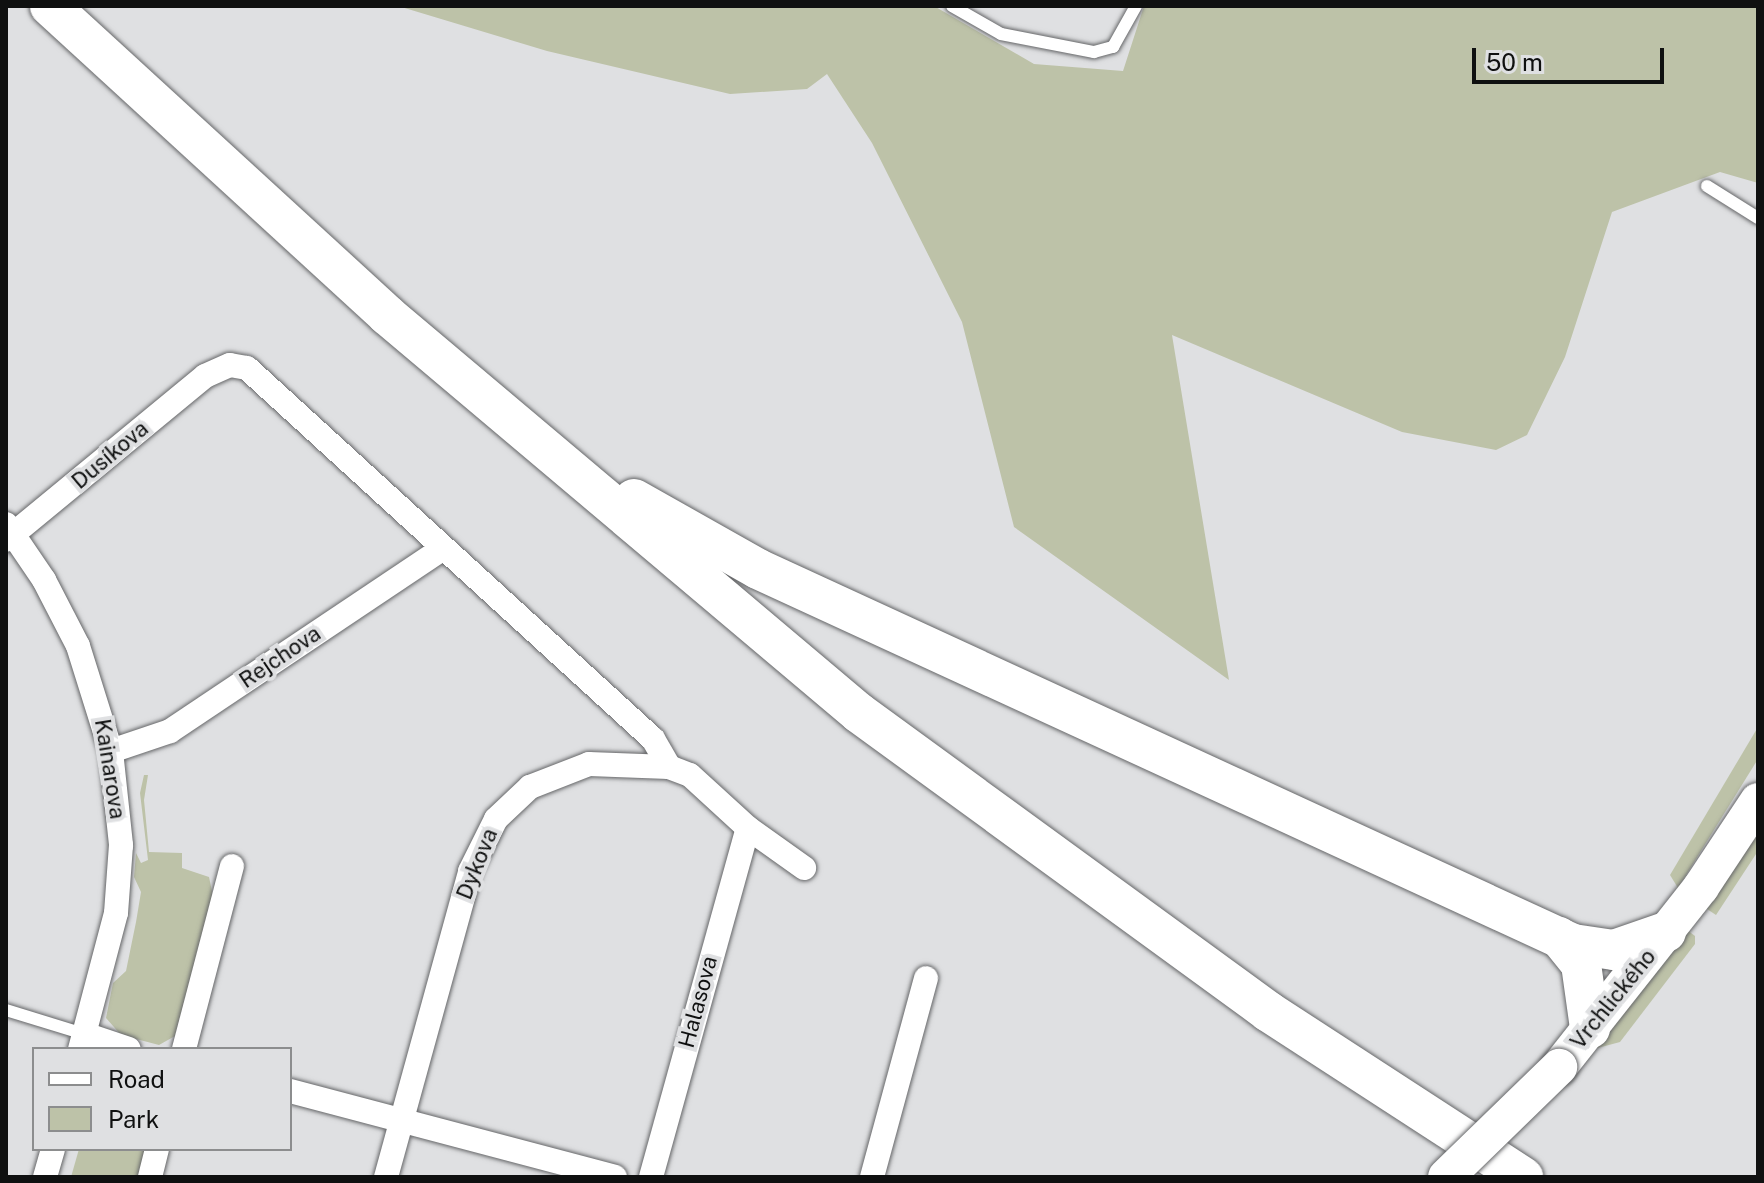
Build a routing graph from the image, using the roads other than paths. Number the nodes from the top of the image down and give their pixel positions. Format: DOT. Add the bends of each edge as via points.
graph roads {
  1 [pos="50,6"];
  2 [pos="952,6"];
  3 [pos="1136,6"];
  4 [pos="1707,186"];
  5 [pos="1758,218"];
  6 [pos="387,315"];
  7 [pos="9,533"];
  8 [pos="442,549"];
  9 [pos="111,751"];
  10 [pos="669,767"];
  11 [pos="1758,801"];
  12 [pos="748,828"];
  13 [pos="232,866"];
  14 [pos="804,868"];
  15 [pos="1666,932"];
  16 [pos="1559,937"];
  17 [pos="926,978"];
  18 [pos="6,1010"];
  19 [pos="1269,1012"];
  20 [pos="1590,1028"];
  21 [pos="82,1041"];
  22 [pos="117,1047"];
  23 [pos="185,1047"];
  24 [pos="292,1092"];
  25 [pos="402,1120"];
  26 [pos="52,1151"];
  27 [pos="156,1151"];
  28 [pos="45,1177"];
  29 [pos="150,1177"];
  30 [pos="386,1177"];
  31 [pos="615,1177"];
  32 [pos="651,1177"];
  33 [pos="872,1177"];
  34 [pos="1446,1177"];
  35 [pos="1484,1177"];
  36 [pos="1523,1177"];
  1 -- 6 [label="main road"];
  2 -- 3 [label="lane" via="1001,34 1094,52 1113,47"];
  4 -- 5 [label="lane"];
  6 -- 16 [label="main road" via="695,538"];
  6 -- 19 [label="main road" via="859,713"];
  7 -- 8 [label="street, Dusíkova" via="205,376 230,365 260,374"];
  7 -- 9 [label="street, Kainarova" via="78,646"];
  8 -- 9 [label="street, Rejchova" via="170,731"];
  8 -- 10 [label="street" via="653,739"];
  9 -- 21 [label="street, Kainarova" via="121,845 116,913"];
  10 -- 12 [label="street, Dykova" via="700,783"];
  10 -- 25 [label="street, Dykova" via="625,761 566,770 530,787 496,819 470,871"];
  11 -- 15 [label="street, Vrchlického"];
  12 -- 14 [label="street, Dykova"];
  12 -- 32 [label="street, Halasova"];
  13 -- 23 [label="street"];
  15 -- 16 [label="main road" via="1614,950 1585,948"];
  15 -- 20 [label="street, Vrchlického"];
  16 -- 20 [label="main road" via="1581,964"];
  17 -- 33 [label="street"];
  18 -- 21 [label="lane"];
  19 -- 35 [label="main road" via="1349,1083"];
  19 -- 36 [label="main road"];
  20 -- 34 [label="street, Vrchlického, bridge" via="1559,1067"];
  21 -- 22 [label="street"];
  24 -- 25 [label="street"];
  25 -- 30 [label="street, Dykova"];
  25 -- 31 [label="street"];
  26 -- 28 [label="street"];
  27 -- 29 [label="street"];
}
